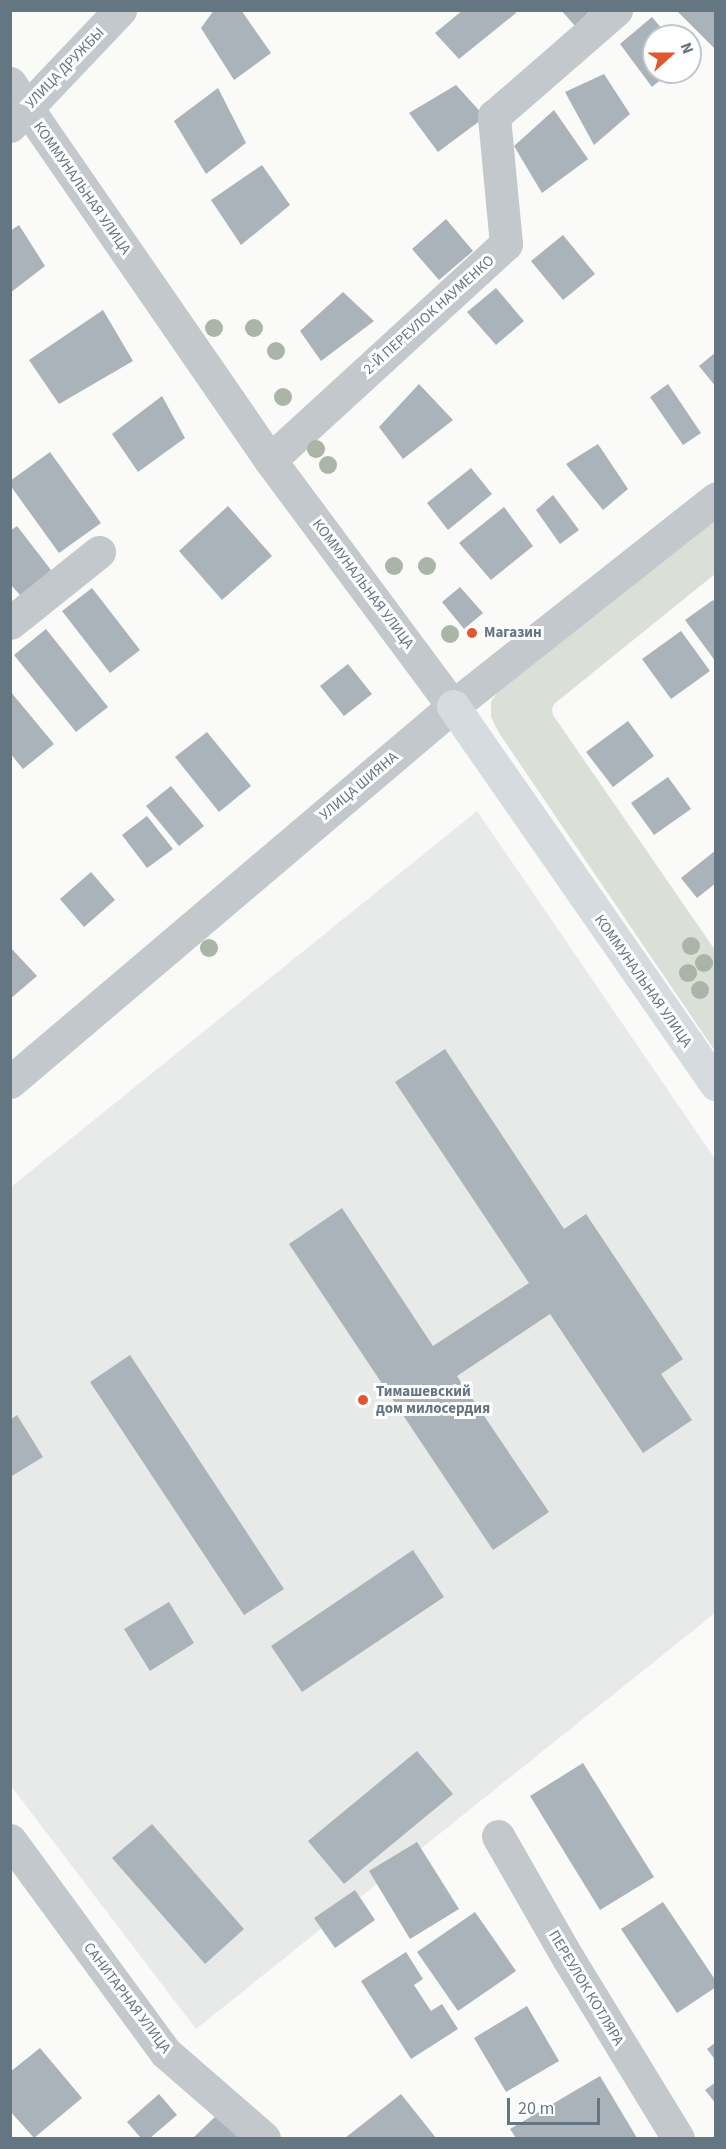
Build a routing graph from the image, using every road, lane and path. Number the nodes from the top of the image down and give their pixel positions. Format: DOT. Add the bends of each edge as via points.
graph roads {
  1 [pos="120,10"];
  2 [pos="616,10"];
  3 [pos="16,105"];
  4 [pos="270,460"];
  5 [pos="716,498"];
  6 [pos="99,552"];
  7 [pos="10,623"];
  8 [pos="453,706"];
  9 [pos="10,1082"];
  10 [pos="716,1085"];
  11 [pos="498,1836"];
  12 [pos="10,1840"];
  13 [pos="264,2139"];
  14 [pos="678,2139"];
  1 -- 3 [label="street, УЛИЦА ДРУЖБЫ"];
  2 -- 4 [label="street, 2-Й ПЕРЕУЛОК НАУМЕНКО" via="494,116 506,244"];
  3 -- 4 [label="street, КОММУНАЛЬНАЯ УЛИЦА"];
  4 -- 8 [label="street, КОММУНАЛЬНАЯ УЛИЦА"];
  5 -- 8 [label="street, УЛИЦА ШИЯНА"];
  6 -- 7 [label="street"];
  8 -- 9 [label="street, УЛИЦА ШИЯНА"];
  8 -- 10 [label="main road, КОММУНАЛЬНАЯ УЛИЦА"];
  11 -- 14 [label="street, ПЕРЕУЛОК КОТЛЯРА"];
  12 -- 13 [label="street, САНИТАРНАЯ УЛИЦА" via="165,2052"];
}
